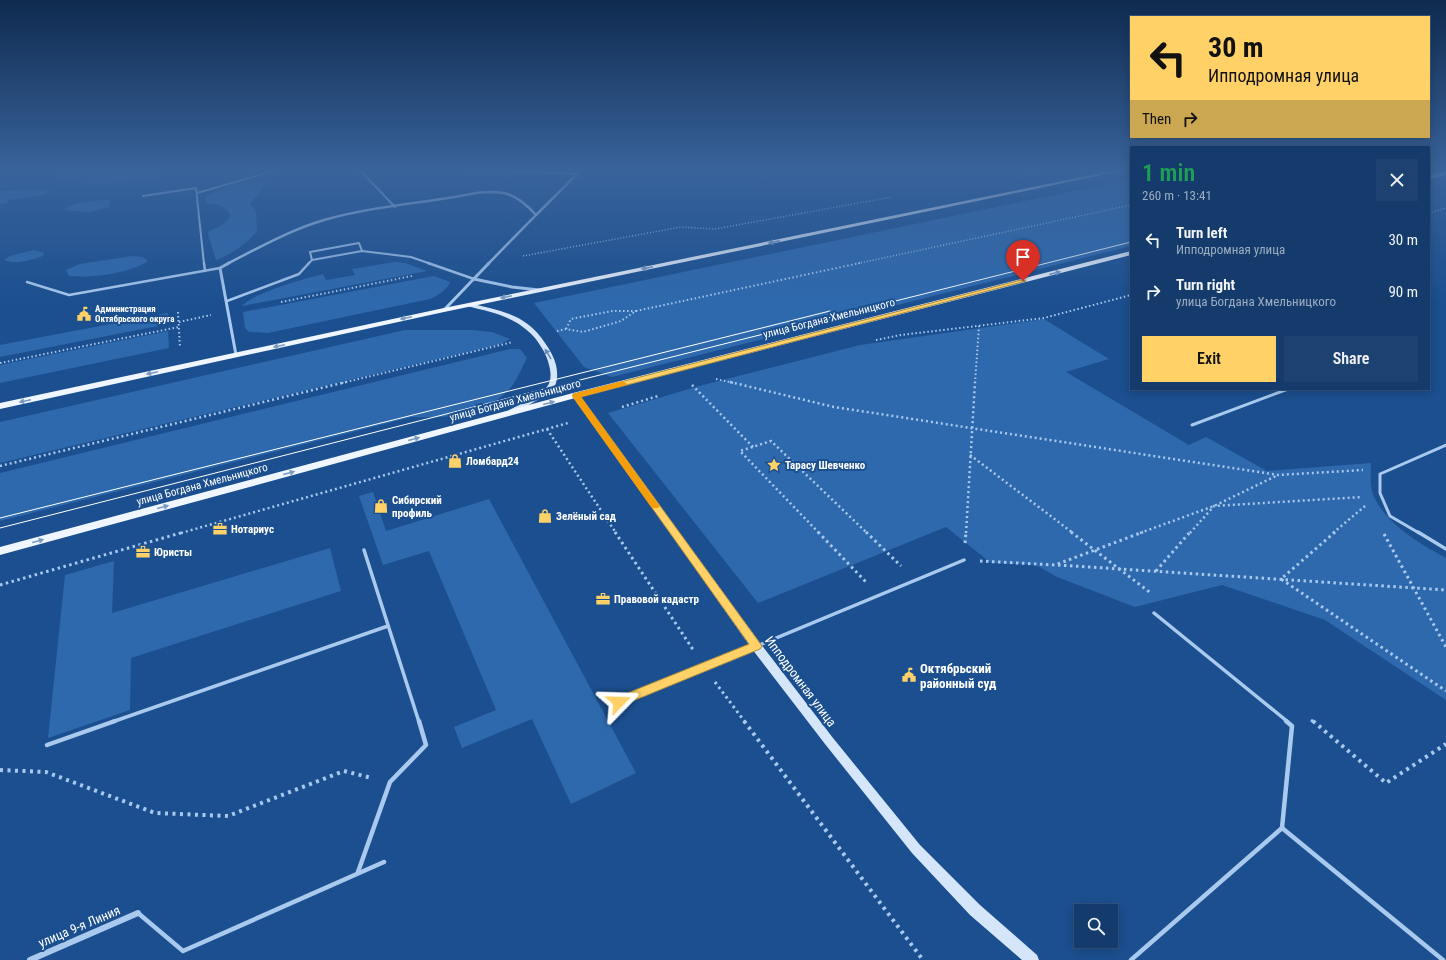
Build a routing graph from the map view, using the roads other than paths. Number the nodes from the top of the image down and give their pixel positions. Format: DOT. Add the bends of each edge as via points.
graph roads {
  1 [pos="199,214"];
  2 [pos="352,214"];
  3 [pos="909,214"];
  4 [pos="536,215"];
  5 [pos="362,251"];
  6 [pos="1130,253"];
  7 [pos="312,260"];
  8 [pos="220,268"];
  9 [pos="206,271"];
  10 [pos="474,279"];
  11 [pos="27,282"];
  12 [pos="540,290"];
  13 [pos="227,301"];
  14 [pos="469,305"];
  15 [pos="444,310"];
  16 [pos="236,355"];
  17 [pos="1285,390"];
  18 [pos="576,396"];
  19 [pos="0,406"];
  20 [pos="512,413"];
  21 [pos="1192,425"];
  22 [pos="1446,445"];
  23 [pos="1446,549"];
  24 [pos="364,550"];
  25 [pos="0,551"];
  26 [pos="964,560"];
  27 [pos="1154,613"];
  28 [pos="388,626"];
  29 [pos="756,646"];
  30 [pos="619,702"];
  31 [pos="46,746"];
  32 [pos="1282,828"];
  33 [pos="384,862"];
  34 [pos="358,872"];
  35 [pos="138,913"];
  36 [pos="30,960"];
  37 [pos="1032,960"];
  38 [pos="1130,960"];
  39 [pos="1442,960"];
  1 -- 9 [label="lane"];
  2 -- 8 [label="street" via="302,228"];
  3 -- 12 [label="main road, one-way"];
  4 -- 10 [label="street"];
  5 -- 7 [label="lane"];
  5 -- 7 [label="lane" via="359,243 310,252"];
  5 -- 10 [label="lane" via="411,257"];
  18 -- 6 [label="main road, улица Богдана Хмельницкого, one-way"];
  7 -- 13 [label="lane" via="299,274"];
  8 -- 9 [label="lane"];
  8 -- 13 [label="street"];
  9 -- 11 [label="lane" via="69,295"];
  10 -- 12 [label="street"];
  10 -- 15 [label="street"];
  12 -- 14 [label="main road, one-way"];
  13 -- 16 [label="street"];
  14 -- 15 [label="main road"];
  20 -- 14 [label="main road, one-way" via="552,387 554,368 551,358 536,336 522,322 499,312"];
  15 -- 16 [label="main road, one-way"];
  16 -- 19 [label="main road, one-way"];
  17 -- 21 [label="lane"];
  20 -- 18 [label="main road, улица Богдана Хмельницкого, one-way"];
  18 -- 29 [label="main road, Ипподромная улица"];
  25 -- 20 [label="main road, улица Богдана Хмельницкого, one-way"];
  22 -- 23 [label="lane" via="1380,474 1380,493 1390,516"];
  24 -- 28 [label="lane"];
  26 -- 29 [label="lane"];
  27 -- 32 [label="lane" via="1292,726"];
  28 -- 31 [label="lane"];
  28 -- 34 [label="lane" via="426,745 390,782"];
  29 -- 30 [label="street"];
  29 -- 37 [label="main road, Ипподромная улица" via="833,747 916,849 976,910"];
  32 -- 38 [label="lane"];
  32 -- 39 [label="lane"];
  33 -- 34 [label="lane"];
  34 -- 35 [label="lane" via="183,951"];
  35 -- 36 [label="street, улица 9-я Линия"];
}
